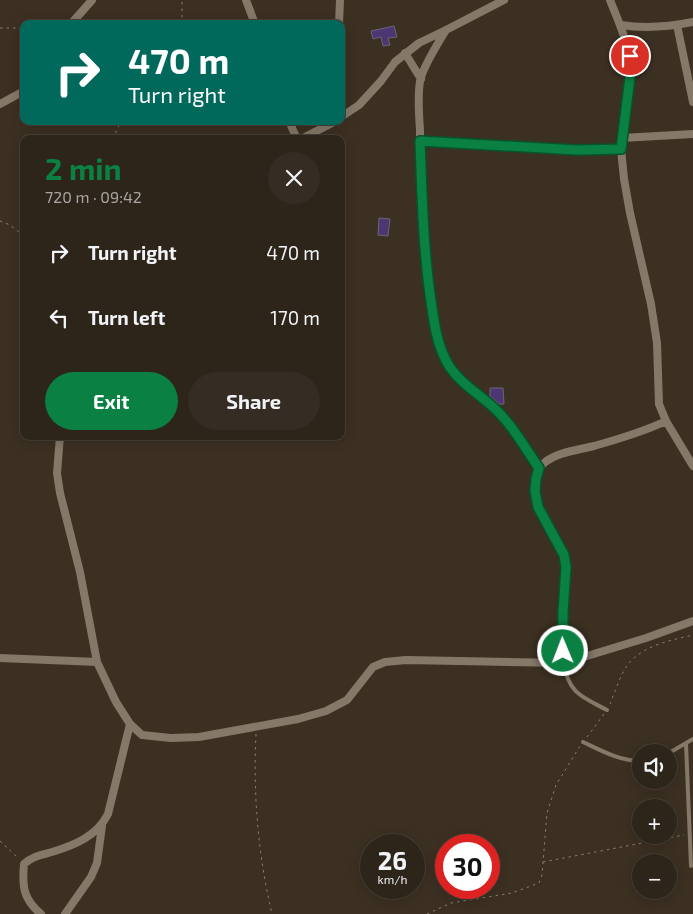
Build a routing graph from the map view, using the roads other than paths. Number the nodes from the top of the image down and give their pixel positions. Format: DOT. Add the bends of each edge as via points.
graph roads {
  1 [pos="92,0"];
  2 [pos="246,0"];
  3 [pos="340,0"];
  4 [pos="504,0"];
  5 [pos="610,0"];
  6 [pos="74,20"];
  7 [pos="254,20"];
  8 [pos="339,20"];
  9 [pos="693,22"];
  10 [pos="621,25"];
  11 [pos="677,25"];
  12 [pos="446,30"];
  13 [pos="405,53"];
  14 [pos="421,78"];
  15 [pos="20,93"];
  16 [pos="693,102"];
  17 [pos="0,104"];
  18 [pos="345,114"];
  19 [pos="327,125"];
  20 [pos="693,134"];
  21 [pos="307,135"];
  22 [pos="622,138"];
  23 [pos="420,141"];
  24 [pos="621,149"];
  25 [pos="666,421"];
  26 [pos="60,440"];
  27 [pos="693,466"];
  28 [pos="539,468"];
  29 [pos="693,621"];
  30 [pos="0,658"];
  31 [pos="97,662"];
  32 [pos="564,663"];
  33 [pos="607,710"];
  34 [pos="130,724"];
  35 [pos="693,739"];
  36 [pos="583,742"];
  37 [pos="686,743"];
  38 [pos="677,748"];
  39 [pos="632,761"];
  40 [pos="102,826"];
  41 [pos="691,866"];
  42 [pos="41,914"];
  43 [pos="65,914"];
  1 -- 6 [label="street"];
  2 -- 7 [label="street"];
  3 -- 8 [label="street"];
  4 -- 12 [label="street"];
  5 -- 10 [label="street"];
  9 -- 11 [label="street"];
  10 -- 11 [label="street" via="641,28"];
  10 -- 22 [label="street" via="631,69"];
  11 -- 16 [label="street"];
  12 -- 13 [label="street"];
  12 -- 14 [label="street"];
  13 -- 14 [label="street"];
  13 -- 18 [label="street" via="359,105"];
  14 -- 23 [label="street"];
  15 -- 17 [label="street"];
  19 -- 21 [label="street"];
  20 -- 22 [label="street"];
  22 -- 24 [label="street"];
  23 -- 24 [label="street" via="577,150"];
  23 -- 28 [label="street" via="428,278 440,346 448,365 460,380 494,408"];
  24 -- 25 [label="street" via="630,213 651,304 657,344 659,404"];
  25 -- 27 [label="street"];
  25 -- 28 [label="street" via="620,439 561,455"];
  26 -- 31 [label="street" via="57,473 60,493 80,572"];
  28 -- 32 [label="street" via="535,491 538,507 565,561"];
  29 -- 32 [label="street"];
  30 -- 31 [label="street"];
  31 -- 34 [label="street"];
  32 -- 33 [label="lane" via="571,687"];
  32 -- 34 [label="street" via="385,662 373,667 347,700 326,711 298,719 199,737 171,738 142,735"];
  34 -- 40 [label="street" via="108,814"];
  35 -- 37 [label="lane"];
  36 -- 39 [label="lane"];
  37 -- 38 [label="lane"];
  37 -- 41 [label="lane"];
  40 -- 42 [label="street" via="68,847 32,857 24,864 22,880 25,893"];
  40 -- 43 [label="street" via="97,863"];
}
